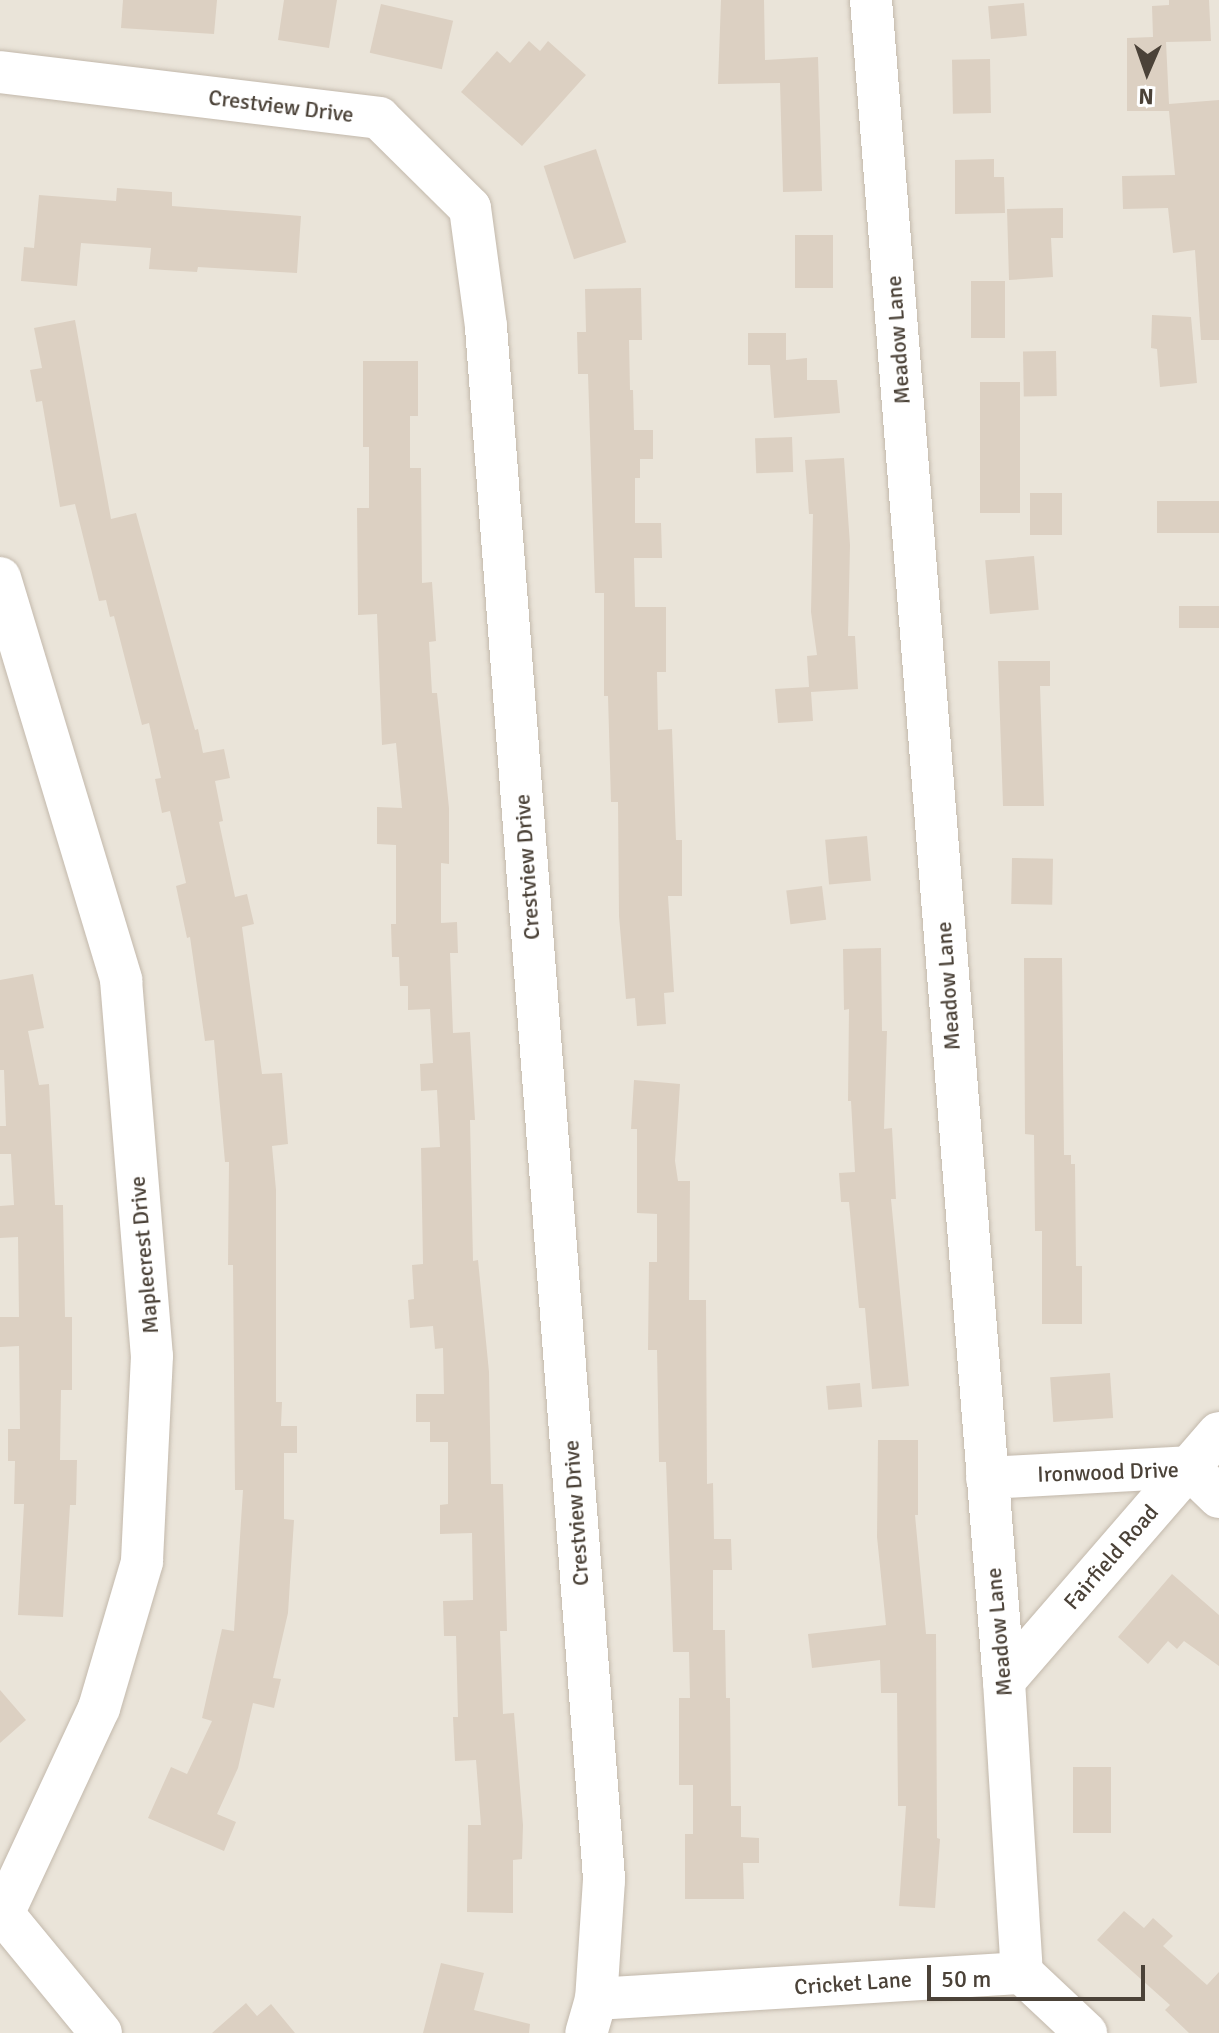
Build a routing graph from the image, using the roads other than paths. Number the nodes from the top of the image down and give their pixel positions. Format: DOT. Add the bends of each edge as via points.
graph roads {
  1 [pos="871,0"];
  2 [pos="0,72"];
  3 [pos="0,578"];
  4 [pos="1219,1433"];
  5 [pos="1188,1467"];
  6 [pos="987,1478"];
  7 [pos="1219,1497"];
  8 [pos="1004,1681"];
  9 [pos="2,1916"];
  10 [pos="1022,1973"];
  11 [pos="591,2016"];
  12 [pos="101,2033"];
  13 [pos="1086,2033"];
  1 -- 6 [label="street, Meadow Lane"];
  2 -- 11 [label="street, Crestview Drive" via="379,118 470,208 486,327 604,1880"];
  3 -- 9 [label="street, Maplecrest Drive" via="121,980 152,1356 142,1562 99,1708"];
  4 -- 5 [label="street, Fairfield Road"];
  5 -- 6 [label="street, Ironwood Drive"];
  5 -- 7 [label="street, Ironwood Drive"];
  5 -- 8 [label="street, Fairfield Road"];
  6 -- 8 [label="street, Meadow Lane"];
  8 -- 10 [label="street, Meadow Lane"];
  9 -- 12 [label="street"];
  10 -- 11 [label="street, Cricket Lane"];
  10 -- 13 [label="street"];
}
